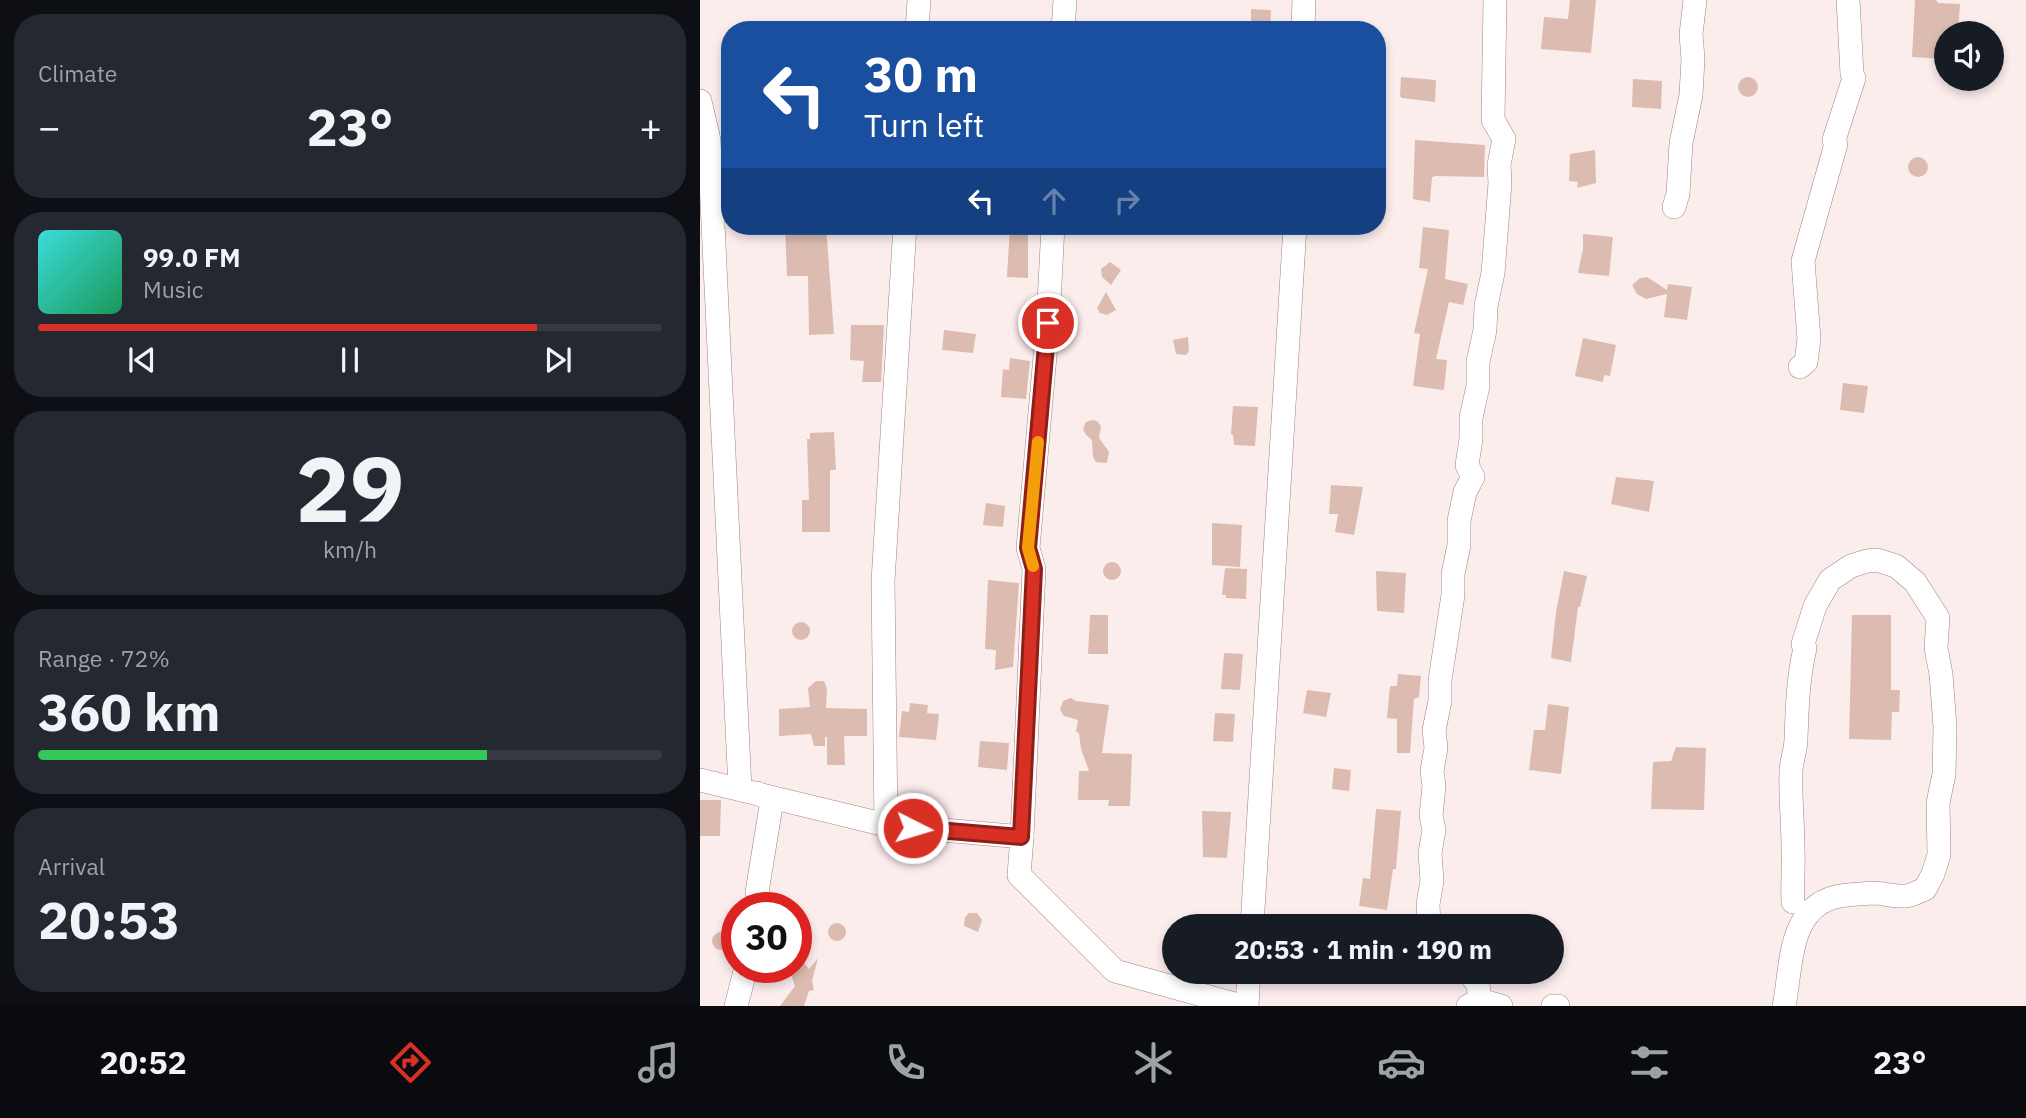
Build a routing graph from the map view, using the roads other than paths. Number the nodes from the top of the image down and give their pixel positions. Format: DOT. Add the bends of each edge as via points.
graph roads {
  1 [pos="919,0"];
  2 [pos="1065,0"];
  3 [pos="1304,0"];
  4 [pos="1495,0"];
  5 [pos="1695,0"];
  6 [pos="1848,0"];
  7 [pos="918,21"];
  8 [pos="1064,21"];
  9 [pos="1303,21"];
  10 [pos="700,101"];
  11 [pos="1674,207"];
  12 [pos="904,235"];
  13 [pos="1053,235"];
  14 [pos="1294,235"];
  15 [pos="1800,367"];
  16 [pos="700,779"];
  17 [pos="747,790"];
  18 [pos="886,825"];
  19 [pos="1021,837"];
  20 [pos="757,892"];
  21 [pos="1793,902"];
  22 [pos="1253,914"];
  23 [pos="1428,914"];
  24 [pos="742,983"];
  25 [pos="1248,984"];
  26 [pos="1477,984"];
  27 [pos="1483,1004"];
  28 [pos="736,1006"];
  29 [pos="1245,1006"];
  30 [pos="1784,1006"];
  1 -- 7 [label="street"];
  2 -- 8 [label="street"];
  3 -- 9 [label="street"];
  4 -- 23 [label="street" via="1493,120 1504,139 1498,224 1471,418 1467,465 1473,477 1459,521 1434,730"];
  5 -- 11 [label="street" via="1691,94"];
  6 -- 15 [label="street" via="1854,78 1803,261 1809,339 1806,362"];
  10 -- 17 [label="street" via="709,140"];
  12 -- 18 [label="street" via="883,581"];
  13 -- 19 [label="street" via="1028,548 1034,569"];
  14 -- 22 [label="street"];
  16 -- 17 [label="street"];
  17 -- 18 [label="street"];
  17 -- 20 [label="street" via="772,800"];
  18 -- 19 [label="street"];
  19 -- 29 [label="street" via="1019,875 1115,971"];
  21 -- 30 [label="street" via="1790,770 1803,643 1815,606 1830,580 1851,566 1877,560 1896,566 1915,582 1938,618 1936,648 1945,727 1939,855 1925,889 1906,896 1833,897 1807,914 1789,960"];
  24 -- 28 [label="street"];
  25 -- 29 [label="street"];
  26 -- 27 [label="street"];
}
